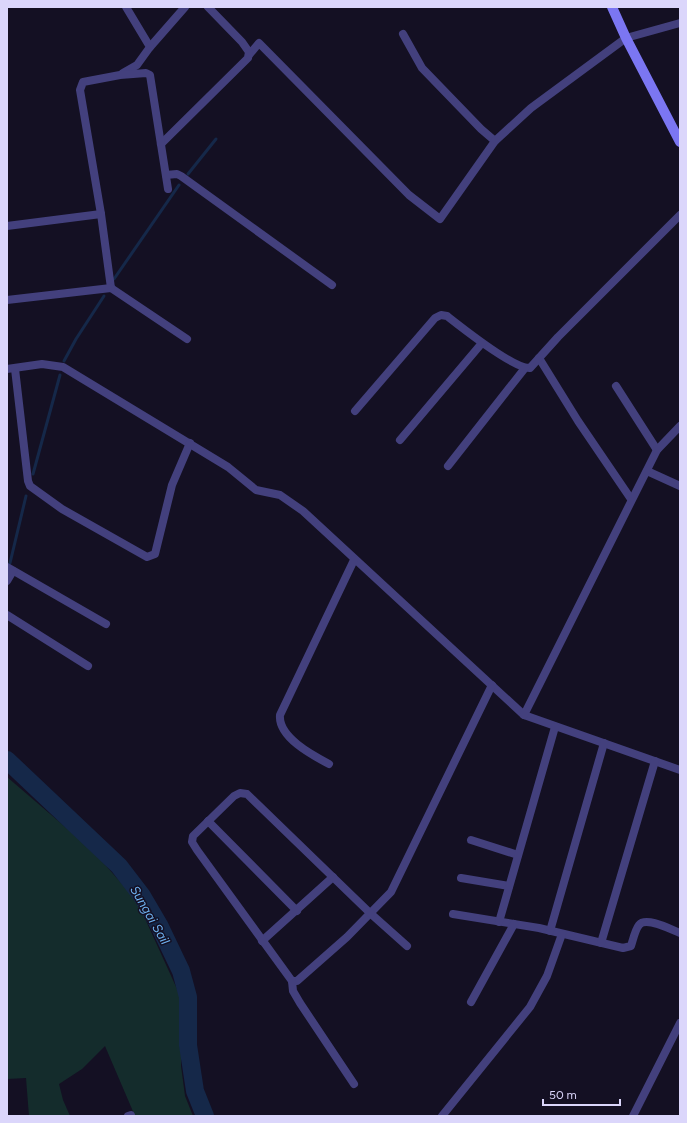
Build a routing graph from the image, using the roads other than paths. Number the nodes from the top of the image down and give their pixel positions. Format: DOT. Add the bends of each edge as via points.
graph roads {
  1 [pos="126,7"];
  2 [pos="184,7"];
  3 [pos="208,7"];
  4 [pos="612,7"];
  5 [pos="680,23"];
  6 [pos="402,34"];
  7 [pos="626,38"];
  8 [pos="150,47"];
  9 [pos="249,55"];
  10 [pos="120,75"];
  11 [pos="678,131"];
  12 [pos="495,141"];
  13 [pos="680,142"];
  14 [pos="161,144"];
  15 [pos="166,175"];
  16 [pos="168,189"];
  17 [pos="101,214"];
  18 [pos="680,215"];
  19 [pos="7,226"];
  20 [pos="332,285"];
  21 [pos="110,288"];
  22 [pos="7,300"];
  23 [pos="187,339"];
  24 [pos="482,343"];
  25 [pos="539,358"];
  26 [pos="525,368"];
  27 [pos="11,369"];
  28 [pos="616,386"];
  29 [pos="355,410"];
  30 [pos="680,426"];
  31 [pos="400,440"];
  32 [pos="190,443"];
  33 [pos="657,450"];
  34 [pos="448,466"];
  35 [pos="647,471"];
  36 [pos="680,486"];
  37 [pos="631,499"];
  38 [pos="354,560"];
  39 [pos="10,569"];
  40 [pos="7,581"];
  41 [pos="7,615"];
  42 [pos="106,624"];
  43 [pos="88,666"];
  44 [pos="492,685"];
  45 [pos="524,715"];
  46 [pos="556,727"];
  47 [pos="604,744"];
  48 [pos="655,761"];
  49 [pos="329,764"];
  50 [pos="680,770"];
  51 [pos="208,821"];
  52 [pos="471,840"];
  53 [pos="518,855"];
  54 [pos="333,877"];
  55 [pos="461,878"];
  56 [pos="509,886"];
  57 [pos="297,911"];
  58 [pos="370,913"];
  59 [pos="453,914"];
  60 [pos="499,922"];
  61 [pos="514,924"];
  62 [pos="550,931"];
  63 [pos="680,933"];
  64 [pos="562,934"];
  65 [pos="262,941"];
  66 [pos="601,943"];
  67 [pos="407,946"];
  68 [pos="292,981"];
  69 [pos="471,1002"];
  70 [pos="680,1023"];
  71 [pos="354,1084"];
  72 [pos="442,1116"];
  73 [pos="633,1116"];
  1 -- 8 [label="street"];
  2 -- 8 [label="street"];
  3 -- 9 [label="street" via="242,42"];
  4 -- 7 [label="street"];
  5 -- 7 [label="street"];
  6 -- 12 [label="street" via="422,68 480,129"];
  7 -- 11 [label="street"];
  7 -- 12 [label="street" via="557,86"];
  8 -- 10 [label="street" via="137,65"];
  9 -- 12 [label="street" via="259,43 409,195 440,219"];
  9 -- 14 [label="street"];
  10 -- 14 [label="street" via="150,75"];
  10 -- 17 [label="street" via="86,80 80,86"];
  11 -- 13 [label="street"];
  14 -- 15 [label="street"];
  15 -- 16 [label="street"];
  15 -- 20 [label="street" via="181,176"];
  17 -- 19 [label="street"];
  17 -- 21 [label="street"];
  18 -- 25 [label="street"];
  21 -- 22 [label="street"];
  21 -- 23 [label="street"];
  24 -- 26 [label="street"];
  24 -- 29 [label="street" via="447,316 438,316"];
  24 -- 31 [label="street"];
  25 -- 26 [label="street" via="530,368"];
  25 -- 37 [label="street"];
  26 -- 34 [label="street"];
  27 -- 32 [label="street" via="42,364 63,367"];
  27 -- 32 [label="street" via="30,486 62,509 147,557 155,554 172,485"];
  28 -- 33 [label="street"];
  30 -- 33 [label="street"];
  32 -- 38 [label="street" via="228,466 256,490 280,495 303,511"];
  33 -- 35 [label="street"];
  35 -- 36 [label="street"];
  35 -- 37 [label="street"];
  37 -- 45 [label="street"];
  38 -- 44 [label="street"];
  38 -- 49 [label="street" via="280,715 279,722 304,750"];
  39 -- 40 [label="street"];
  39 -- 42 [label="street"];
  41 -- 43 [label="street"];
  44 -- 45 [label="street"];
  44 -- 58 [label="street" via="391,892"];
  45 -- 46 [label="street"];
  46 -- 47 [label="street"];
  46 -- 53 [label="street"];
  47 -- 48 [label="street"];
  47 -- 62 [label="street"];
  48 -- 50 [label="street"];
  48 -- 66 [label="street"];
  51 -- 54 [label="street" via="234,796 243,792"];
  51 -- 57 [label="street"];
  51 -- 65 [label="street" via="193,836 192,842"];
  52 -- 53 [label="street"];
  53 -- 56 [label="street"];
  54 -- 57 [label="street"];
  54 -- 58 [label="street"];
  55 -- 56 [label="street"];
  56 -- 60 [label="street"];
  57 -- 65 [label="street"];
  58 -- 67 [label="street"];
  58 -- 68 [label="street" via="347,937 296,981"];
  59 -- 60 [label="street"];
  60 -- 61 [label="street"];
  61 -- 62 [label="street"];
  61 -- 69 [label="street"];
  62 -- 64 [label="street"];
  63 -- 66 [label="street" via="647,922 638,926 629,947"];
  64 -- 66 [label="street"];
  64 -- 72 [label="street" via="547,976 530,1007"];
  65 -- 68 [label="street"];
  68 -- 71 [label="street" via="293,991 300,1003"];
  70 -- 73 [label="street"];
}
